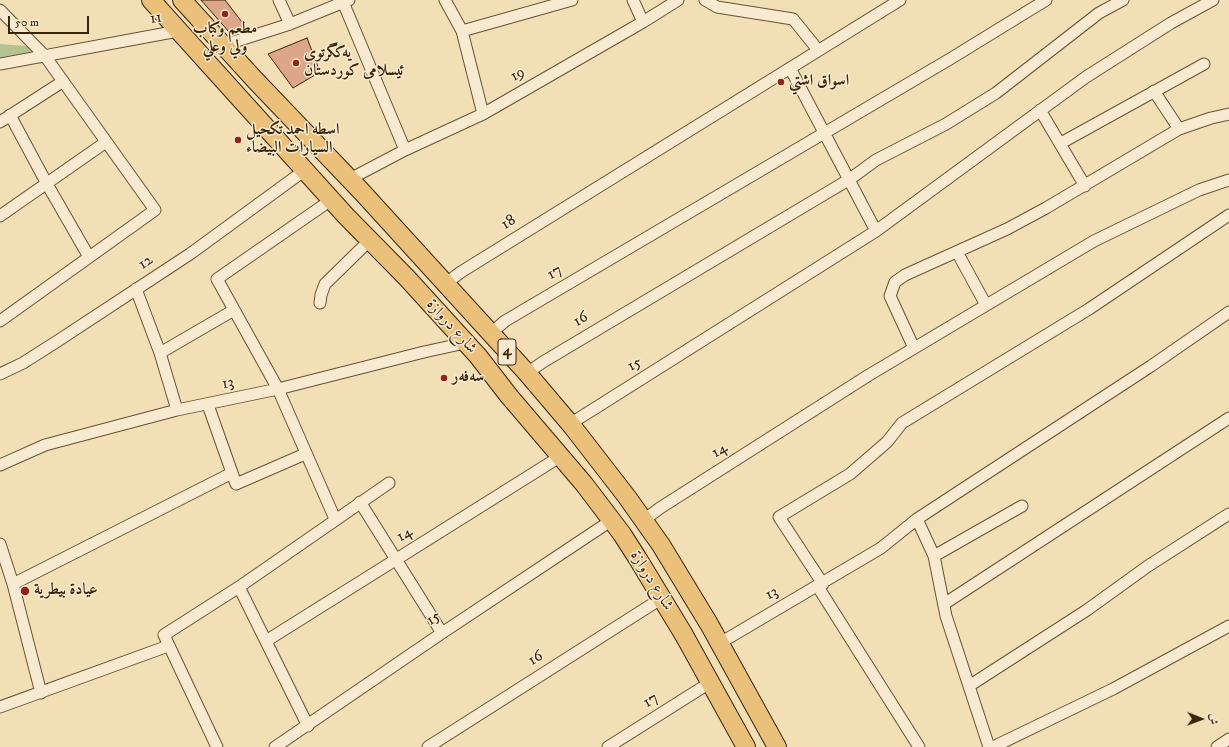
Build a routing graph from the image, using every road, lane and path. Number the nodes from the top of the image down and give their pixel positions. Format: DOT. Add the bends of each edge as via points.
graph roads {
  1 [pos="151,0"];
  2 [pos="182,0"];
  3 [pos="278,0"];
  4 [pos="445,0"];
  5 [pos="572,0"];
  6 [pos="633,0"];
  7 [pos="678,0"];
  8 [pos="705,0"];
  9 [pos="730,0"];
  10 [pos="900,0"];
  11 [pos="1046,0"];
  12 [pos="1123,0"];
  13 [pos="1213,0"];
  14 [pos="346,1"];
  15 [pos="717,7"];
  16 [pos="0,10"];
  17 [pos="643,22"];
  18 [pos="290,24"];
  19 [pos="178,31"];
  20 [pos="462,31"];
  21 [pos="224,45"];
  22 [pos="818,50"];
  23 [pos="45,56"];
  24 [pos="0,64"];
  25 [pos="1204,64"];
  26 [pos="790,68"];
  27 [pos="62,82"];
  28 [pos="1154,91"];
  29 [pos="1040,110"];
  30 [pos="483,114"];
  31 [pos="1229,114"];
  32 [pos="10,115"];
  33 [pos="0,122"];
  34 [pos="1179,129"];
  35 [pos="826,133"];
  36 [pos="106,142"];
  37 [pos="1061,143"];
  38 [pos="405,150"];
  39 [pos="305,170"];
  40 [pos="350,179"];
  41 [pos="850,179"];
  42 [pos="1229,180"];
  43 [pos="47,184"];
  44 [pos="1085,186"];
  45 [pos="331,200"];
  46 [pos="1229,215"];
  47 [pos="0,216"];
  48 [pos="876,231"];
  49 [pos="370,240"];
  50 [pos="957,252"];
  51 [pos="89,257"];
  52 [pos="445,284"];
  53 [pos="136,289"];
  54 [pos="320,303"];
  55 [pos="986,305"];
  56 [pos="234,310"];
  57 [pos="1229,312"];
  58 [pos="0,321"];
  59 [pos="490,334"];
  60 [pos="466,343"];
  61 [pos="914,348"];
  62 [pos="160,353"];
  63 [pos="527,373"];
  64 [pos="0,374"];
  65 [pos="278,389"];
  66 [pos="208,405"];
  67 [pos="177,410"];
  68 [pos="1229,418"];
  69 [pos="570,424"];
  70 [pos="305,454"];
  71 [pos="561,456"];
  72 [pos="0,465"];
  73 [pos="232,473"];
  74 [pos="389,483"];
  75 [pos="360,502"];
  76 [pos="1022,506"];
  77 [pos="1229,514"];
  78 [pos="335,519"];
  79 [pos="917,519"];
  80 [pos="612,520"];
  81 [pos="644,520"];
  82 [pos="0,544"];
  83 [pos="934,556"];
  84 [pos="396,560"];
  85 [pos="13,584"];
  86 [pos="821,585"];
  87 [pos="239,587"];
  88 [pos="662,598"];
  89 [pos="695,601"];
  90 [pos="944,604"];
  91 [pos="672,615"];
  92 [pos="1229,626"];
  93 [pos="442,633"];
  94 [pos="266,641"];
  95 [pos="720,643"];
  96 [pos="168,646"];
  97 [pos="711,682"];
  98 [pos="968,686"];
  99 [pos="41,693"];
  100 [pos="0,707"];
  101 [pos="308,726"];
  102 [pos="1229,739"];
  103 [pos="216,747"];
  104 [pos="275,747"];
  105 [pos="428,747"];
  106 [pos="608,747"];
  107 [pos="746,747"];
  108 [pos="777,747"];
  109 [pos="919,747"];
  110 [pos="989,747"];
  111 [pos="993,747"];
  112 [pos="1217,747"];
  1 -- 19 [label="main road, شارع دروازة / 4"];
  2 -- 21 [label="main road, شارع دروازة / 4"];
  3 -- 18 [label="street"];
  4 -- 20 [label="street"];
  5 -- 20 [label="street"];
  6 -- 17 [label="street"];
  7 -- 17 [label="street, 19"];
  8 -- 15 [label="street"];
  9 -- 15 [label="street"];
  10 -- 22 [label="street, 18"];
  11 -- 35 [label="street, 17"];
  12 -- 41 [label="street, 16" via="1099,13 996,93 946,124 876,160"];
  13 -- 29 [label="street, 15" via="1119,56"];
  14 -- 18 [label="street"];
  14 -- 38 [label="street"];
  15 -- 22 [label="street" via="793,19"];
  16 -- 23 [label="street"];
  17 -- 30 [label="street, 19"];
  18 -- 21 [label="street"];
  19 -- 23 [label="street, 11"];
  19 -- 39 [label="main road, شارع دروازة / 4"];
  20 -- 30 [label="street"];
  21 -- 40 [label="main road, شارع دروازة / 4"];
  22 -- 26 [label="street, 18"];
  23 -- 24 [label="street, 11"];
  23 -- 27 [label="street"];
  25 -- 28 [label="street"];
  26 -- 35 [label="street"];
  26 -- 52 [label="street, 18"];
  27 -- 32 [label="street"];
  27 -- 36 [label="street"];
  28 -- 34 [label="street"];
  28 -- 37 [label="street"];
  29 -- 37 [label="street"];
  29 -- 48 [label="street, 15"];
  30 -- 38 [label="street, 19"];
  31 -- 34 [label="street"];
  32 -- 33 [label="street"];
  32 -- 43 [label="street"];
  34 -- 44 [label="street"];
  35 -- 41 [label="street"];
  35 -- 59 [label="street, 17" via="505,321"];
  36 -- 43 [label="street"];
  36 -- 51 [label="street" via="155,210"];
  37 -- 44 [label="street"];
  38 -- 40 [label="street, 19"];
  39 -- 45 [label="main road, شارع دروازة / 4"];
  39 -- 53 [label="street, 12" via="190,254"];
  40 -- 52 [label="main road, شارع دروازة / 4"];
  41 -- 48 [label="street"];
  41 -- 63 [label="street, 16"];
  42 -- 55 [label="street, 14" via="1199,190 1094,241"];
  43 -- 47 [label="street"];
  43 -- 51 [label="street"];
  44 -- 50 [label="street" via="1007,229"];
  45 -- 49 [label="main road, شارع دروازة / 4"];
  45 -- 56 [label="street" via="217,279"];
  46 -- 86 [label="street" via="1088,308 902,423 887,442 850,474 779,517"];
  48 -- 69 [label="street, 15"];
  49 -- 54 [label="street" via="325,284"];
  49 -- 60 [label="main road, شارع دروازة / 4"];
  50 -- 55 [label="street"];
  50 -- 61 [label="street" via="905,275 895,282 891,289 890,296"];
  51 -- 58 [label="street"];
  52 -- 59 [label="main road, شارع دروازة / 4"];
  53 -- 62 [label="street"];
  53 -- 64 [label="street, 12" via="43,351"];
  55 -- 61 [label="street, 14"];
  56 -- 62 [label="street"];
  56 -- 65 [label="street"];
  57 -- 79 [label="street, 13"];
  59 -- 63 [label="main road, شارع دروازة / 4"];
  60 -- 65 [label="street, 13"];
  60 -- 71 [label="main road, شارع دروازة / 4"];
  61 -- 81 [label="street, 14"];
  62 -- 67 [label="street"];
  63 -- 69 [label="main road, شارع دروازة / 4"];
  65 -- 66 [label="street, 13"];
  65 -- 70 [label="street"];
  66 -- 67 [label="street, 13"];
  66 -- 73 [label="street"];
  67 -- 72 [label="street, 13" via="45,445"];
  68 -- 90 [label="street"];
  69 -- 81 [label="main road, شارع دروازة / 4"];
  70 -- 73 [label="street" via="236,484"];
  70 -- 78 [label="street"];
  71 -- 80 [label="main road, شارع دروازة / 4"];
  71 -- 84 [label="street, 14"];
  73 -- 85 [label="street"];
  74 -- 75 [label="street"];
  75 -- 78 [label="street"];
  75 -- 84 [label="street"];
  76 -- 83 [label="street"];
  77 -- 98 [label="street" via="1148,566 1087,610"];
  78 -- 87 [label="street"];
  79 -- 83 [label="street"];
  79 -- 86 [label="street, 13" via="881,548"];
  80 -- 88 [label="main road, شارع دروازة / 4"];
  80 -- 93 [label="street, 15"];
  81 -- 89 [label="main road, شارع دروازة / 4"];
  82 -- 85 [label="street"];
  83 -- 90 [label="street"];
  84 -- 93 [label="street"];
  84 -- 94 [label="street, 14"];
  85 -- 99 [label="street"];
  86 -- 95 [label="street, 13"];
  86 -- 109 [label="street"];
  87 -- 94 [label="street"];
  87 -- 96 [label="street" via="164,635"];
  88 -- 91 [label="main road, شارع دروازة / 4"];
  88 -- 105 [label="street, 16"];
  89 -- 91 [label="main road"];
  89 -- 95 [label="main road, شارع دروازة / 4"];
  90 -- 98 [label="street"];
  91 -- 97 [label="main road, شارع دروازة / 4"];
  92 -- 111 [label="street" via="1113,689"];
  93 -- 101 [label="street, 15"];
  94 -- 101 [label="street"];
  95 -- 108 [label="main road, شارع دروازة / 4"];
  96 -- 99 [label="street"];
  96 -- 103 [label="street"];
  97 -- 106 [label="street, 17"];
  97 -- 107 [label="main road, شارع دروازة / 4"];
  98 -- 110 [label="street"];
  99 -- 100 [label="street"];
  101 -- 104 [label="street, 15"];
  102 -- 112 [label="street"];
}
